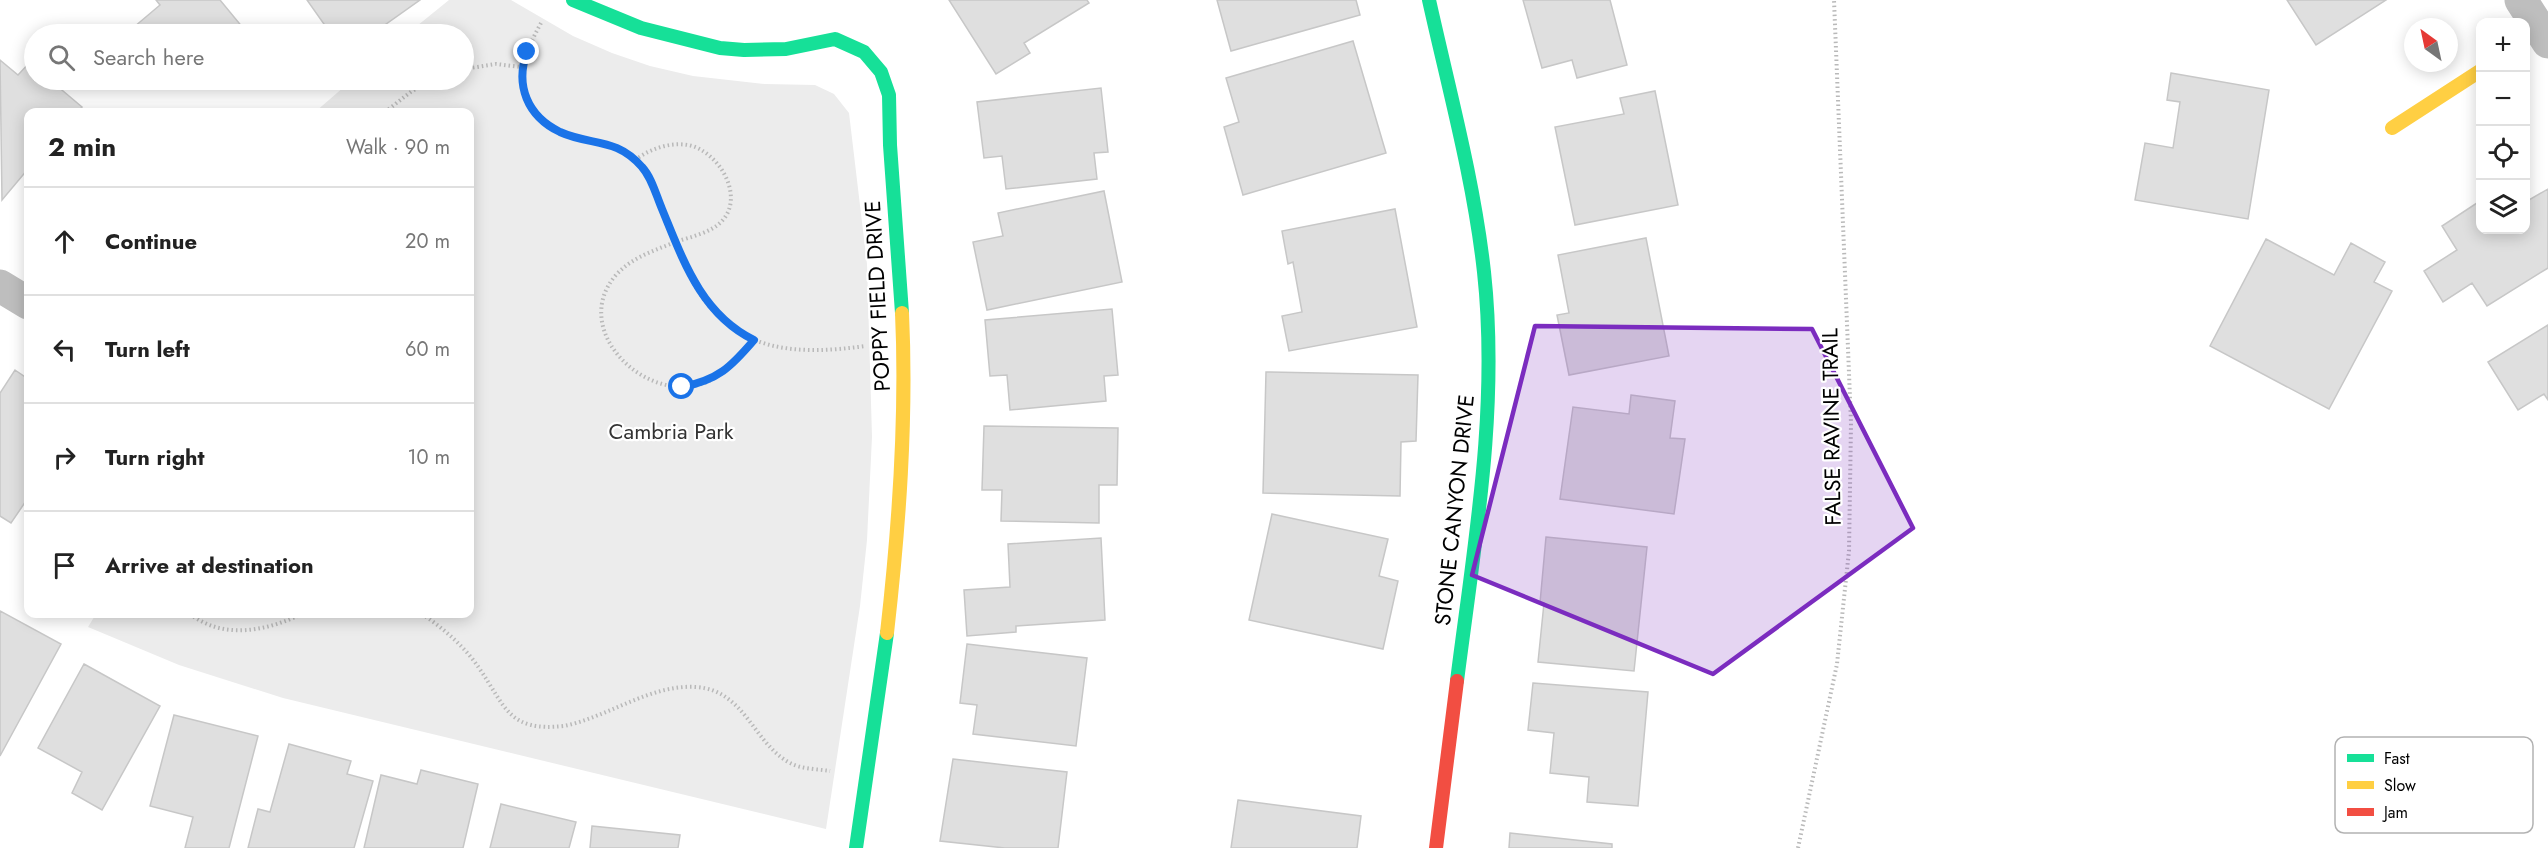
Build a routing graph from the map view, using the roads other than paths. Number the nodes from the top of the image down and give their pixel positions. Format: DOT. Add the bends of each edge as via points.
graph roads {
  1 [pos="573,0"];
  2 [pos="1429,0"];
  3 [pos="2521,0"];
  4 [pos="2538,38"];
  5 [pos="2479,72"];
  6 [pos="2392,128"];
  7 [pos="0,286"];
  8 [pos="24,301"];
  9 [pos="856,848"];
  10 [pos="1436,848"];
  1 -- 9 [label="street, POPPY FIELD DRIVE" via="611,19 717,46 762,51 835,39 864,52 887,80 893,112 890,145 904,340 903,431 894,572"];
  2 -- 10 [label="street, STONE CANYON DRIVE" via="1471,191 1484,273 1488,353 1487,439"];
  3 -- 4 [label="street"];
  5 -- 6 [label="street"];
  7 -- 8 [label="street"];
}
